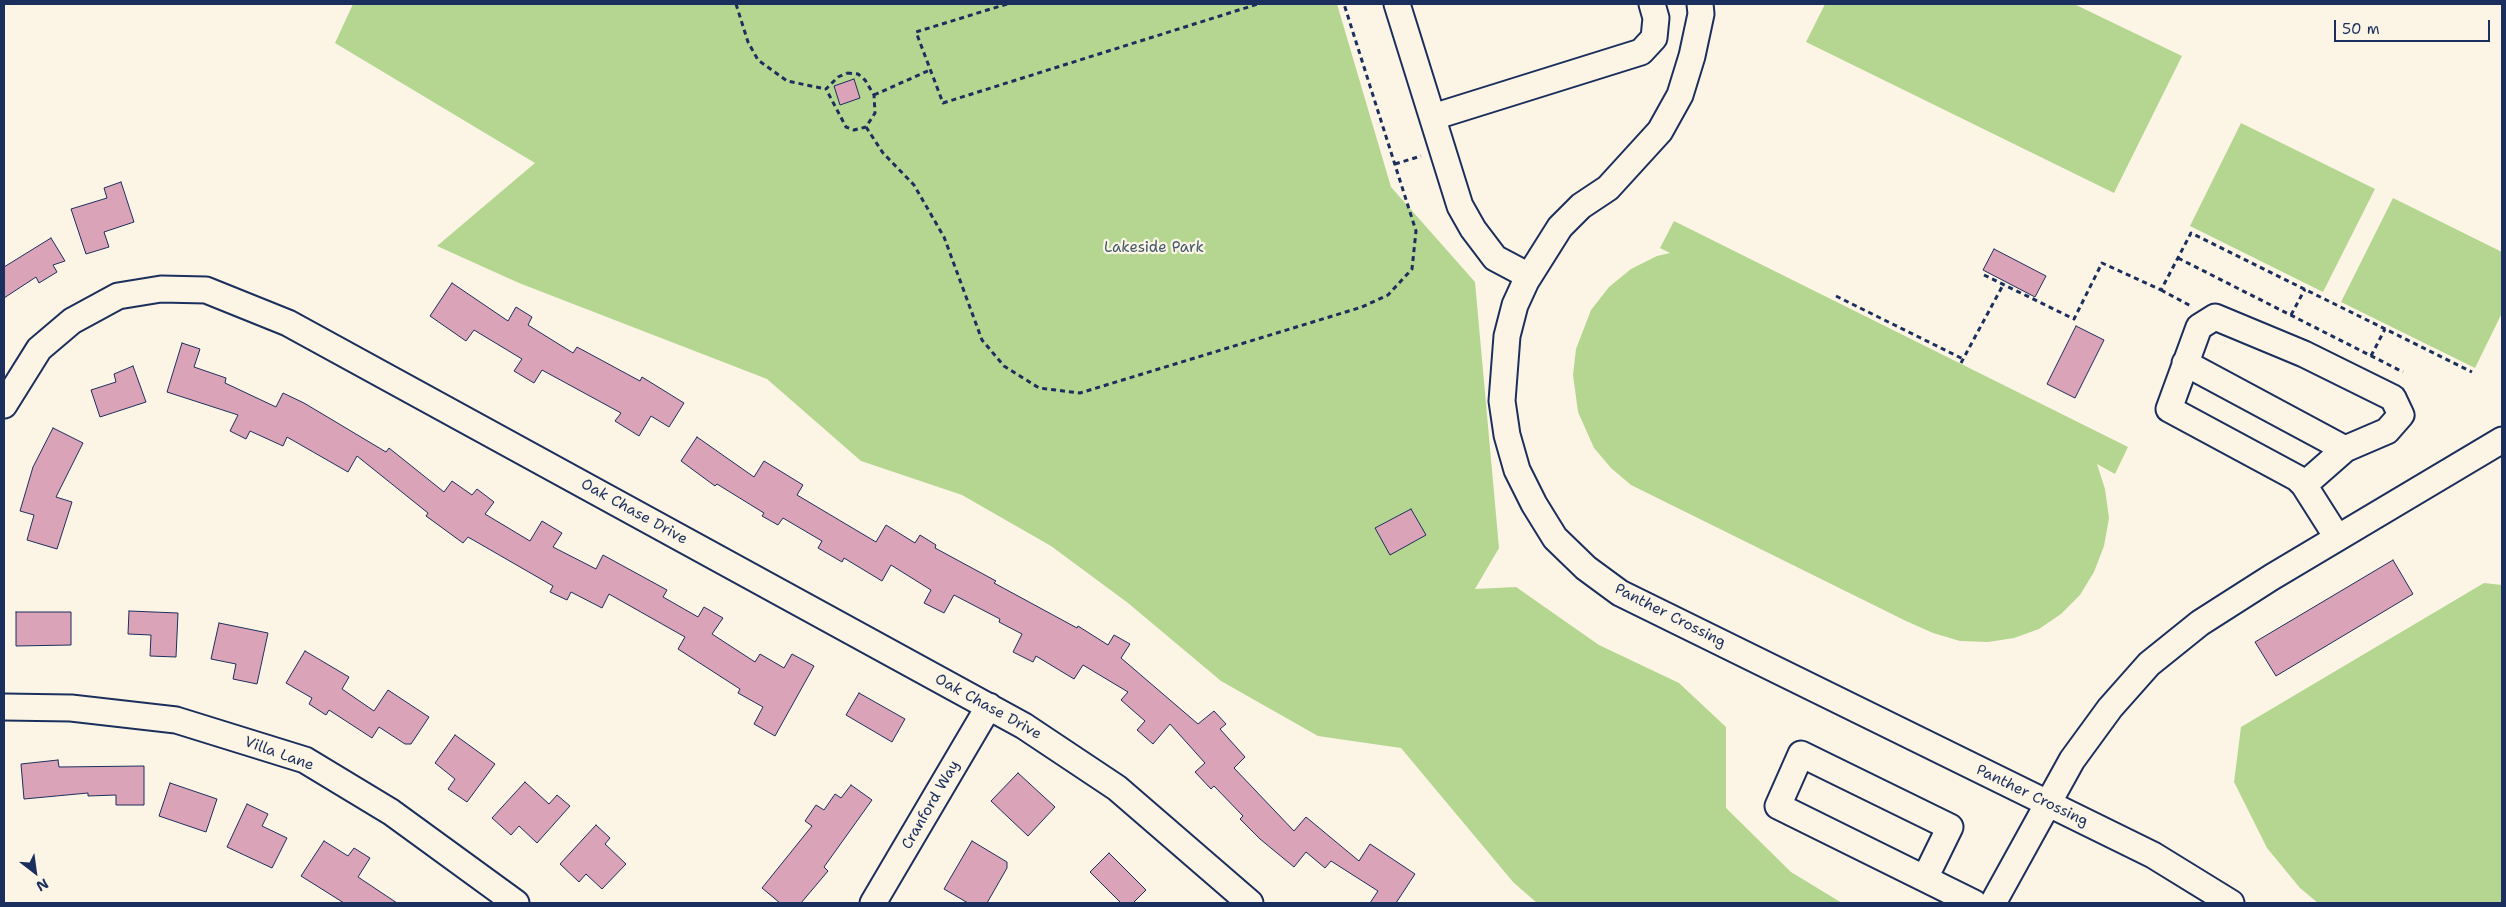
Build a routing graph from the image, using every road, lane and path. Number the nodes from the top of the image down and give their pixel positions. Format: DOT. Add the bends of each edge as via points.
graph roads {
  1 [pos="736,4"];
  2 [pos="1007,4"];
  3 [pos="1258,4"];
  4 [pos="1344,4"];
  5 [pos="1397,4"];
  6 [pos="1652,4"];
  7 [pos="1700,4"];
  8 [pos="930,70"];
  9 [pos="826,89"];
  10 [pos="874,94"];
  11 [pos="1433,117"];
  12 [pos="866,127"];
  13 [pos="1427,154"];
  14 [pos="1395,164"];
  15 [pos="2178,258"];
  16 [pos="1529,276"];
  17 [pos="2003,285"];
  18 [pos="2305,289"];
  19 [pos="2161,290"];
  20 [pos="1836,296"];
  21 [pos="2291,316"];
  22 [pos="2213,318"];
  23 [pos="2385,329"];
  24 [pos="2371,356"];
  25 [pos="2186,363"];
  26 [pos="2403,372"];
  27 [pos="4,405"];
  28 [pos="2502,440"];
  29 [pos="2345,449"];
  30 [pos="2304,485"];
  31 [pos="2337,537"];
  32 [pos="989,706"];
  33 [pos="4,708"];
  34 [pos="2047,804"];
  35 [pos="1926,878"];
  36 [pos="516,903"];
  37 [pos="873,903"];
  38 [pos="1250,903"];
  39 [pos="1974,903"];
  40 [pos="1993,903"];
  41 [pos="2231,903"];
  1 -- 9 [label="path" via="748,42 758,60 786,81"];
  2 -- 8 [label="path" via="916,32"];
  3 -- 8 [label="path" via="943,103"];
  4 -- 14 [label="path"];
  5 -- 11 [label="street"];
  6 -- 11 [label="street" via="1656,18 1654,38 1641,52"];
  7 -- 16 [label="street, Panther Crossing" via="1701,14 1692,56 1680,95 1660,130 1608,188 1581,206 1560,227"];
  8 -- 10 [label="path"];
  9 -- 10 [label="path" via="838,77 847,73 858,74"];
  9 -- 12 [label="path" via="846,127 854,130"];
  10 -- 12 [label="path" via="875,113"];
  11 -- 16 [label="street" via="1460,206 1473,229 1495,258"];
  12 -- 14 [label="path" via="883,154 914,185 944,238 982,340 1004,366 1039,388 1080,393 1362,307 1388,295 1412,269 1416,231"];
  13 -- 14 [label="path"];
  15 -- 21 [label="path"];
  16 -- 34 [label="street, Panther Crossing" via="1515,305 1507,336 1502,401 1517,470 1555,538 1586,568 1620,593"];
  17 -- 20 [label="path" via="1962,361"];
  18 -- 21 [label="path"];
  19 -- 22 [label="path"];
  21 -- 24 [label="path"];
  22 -- 25 [label="street" via="2199,327"];
  22 -- 29 [label="street" via="2304,354 2393,398 2401,415 2387,432"];
  23 -- 24 [label="path"];
  24 -- 26 [label="path"];
  25 -- 29 [label="street"];
  25 -- 30 [label="street" via="2169,409 2297,478"];
  27 -- 32 [label="street, Oak Chase Drive" via="39,349 72,321 118,296 161,289 206,290 288,323"];
  28 -- 31 [label="street"];
  29 -- 30 [label="street"];
  30 -- 31 [label="street"];
  31 -- 34 [label="street" via="2200,623 2149,664 2110,708 2072,760"];
  32 -- 37 [label="street, Cranford Way"];
  32 -- 38 [label="street, Oak Chase Drive" via="1061,749 1117,788"];
  33 -- 36 [label="street, Villa Lane" via="71,708 176,720 305,760 391,812"];
  34 -- 40 [label="street"];
  34 -- 41 [label="street, Panther Crossing" via="2153,855"];
  35 -- 35 [label="street" via="1950,827 1801,754 1778,806"];
  35 -- 39 [label="street"];
}
